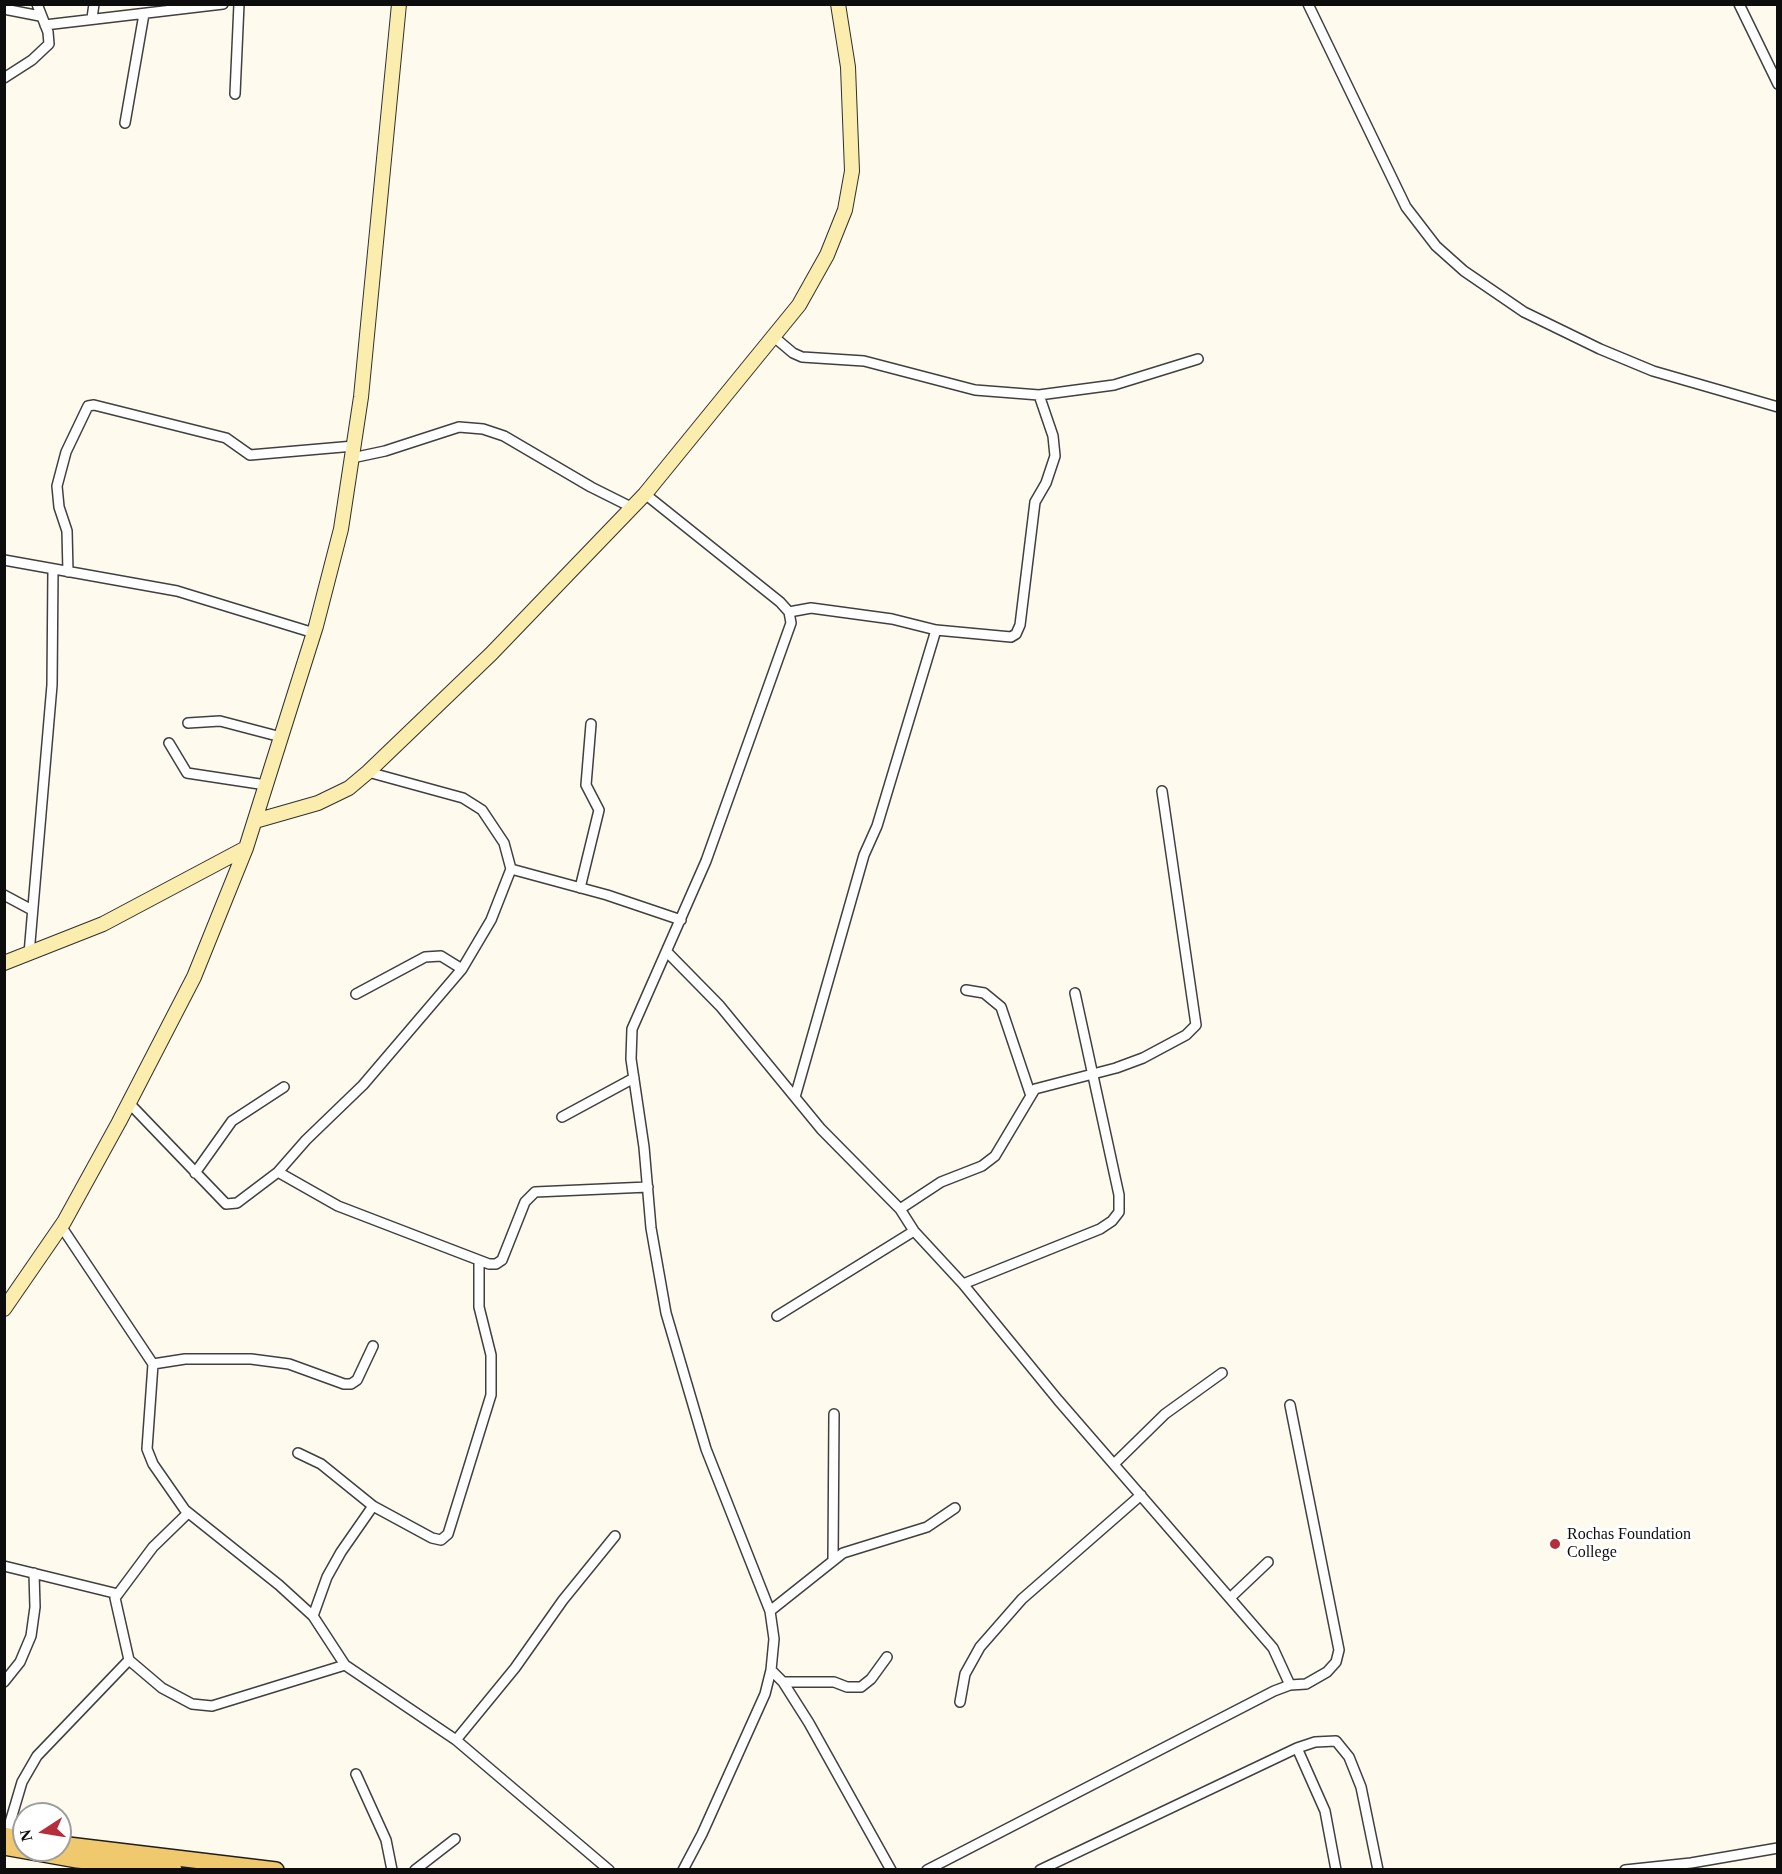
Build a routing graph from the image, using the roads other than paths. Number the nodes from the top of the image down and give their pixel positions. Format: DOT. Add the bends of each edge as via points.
graph roads {
  1 [pos="37,4"];
  2 [pos="93,4"];
  3 [pos="223,4"];
  4 [pos="239,4"];
  5 [pos="399,4"];
  6 [pos="838,4"];
  7 [pos="1308,4"];
  8 [pos="1739,4"];
  9 [pos="4,9"];
  10 [pos="144,14"];
  11 [pos="92,18"];
  12 [pos="42,21"];
  13 [pos="4,78"];
  14 [pos="1778,84"];
  15 [pos="235,94"];
  16 [pos="125,123"];
  17 [pos="774,337"];
  18 [pos="1198,359"];
  19 [pos="1039,395"];
  20 [pos="1778,407"];
  21 [pos="353,452"];
  22 [pos="645,494"];
  23 [pos="631,507"];
  24 [pos="4,560"];
  25 [pos="53,569"];
  26 [pos="68,572"];
  27 [pos="789,612"];
  28 [pos="936,630"];
  29 [pos="314,633"];
  30 [pos="188,723"];
  31 [pos="591,724"];
  32 [pos="281,737"];
  33 [pos="169,743"];
  34 [pos="368,772"];
  35 [pos="266,785"];
  36 [pos="1162,791"];
  37 [pos="255,820"];
  38 [pos="246,848"];
  39 [pos="512,869"];
  40 [pos="580,888"];
  41 [pos="4,895"];
  42 [pos="32,910"];
  43 [pos="681,920"];
  44 [pos="667,952"];
  45 [pos="29,954"];
  46 [pos="4,963"];
  47 [pos="462,969"];
  48 [pos="966,990"];
  49 [pos="1075,993"];
  50 [pos="356,994"];
  51 [pos="1092,1072"];
  52 [pos="634,1078"];
  53 [pos="284,1087"];
  54 [pos="1030,1094"];
  55 [pos="795,1097"];
  56 [pos="129,1103"];
  57 [pos="562,1117"];
  58 [pos="278,1172"];
  59 [pos="195,1173"];
  60 [pos="648,1187"];
  61 [pos="900,1209"];
  62 [pos="61,1226"];
  63 [pos="914,1231"];
  64 [pos="479,1261"];
  65 [pos="963,1284"];
  66 [pos="5,1308"];
  67 [pos="777,1316"];
  68 [pos="374,1346"];
  69 [pos="153,1364"];
  70 [pos="1222,1373"];
  71 [pos="1290,1405"];
  72 [pos="834,1414"];
  73 [pos="298,1453"];
  74 [pos="1114,1464"];
  75 [pos="1141,1495"];
  76 [pos="373,1506"];
  77 [pos="955,1508"];
  78 [pos="188,1513"];
  79 [pos="615,1536"];
  80 [pos="833,1559"];
  81 [pos="1268,1562"];
  82 [pos="4,1566"];
  83 [pos="34,1573"];
  84 [pos="118,1594"];
  85 [pos="1230,1598"];
  86 [pos="770,1611"];
  87 [pos="313,1616"];
  88 [pos="887,1657"];
  89 [pos="129,1660"];
  90 [pos="345,1665"];
  91 [pos="771,1670"];
  92 [pos="4,1682"];
  93 [pos="783,1682"];
  94 [pos="1290,1685"];
  95 [pos="960,1702"];
  96 [pos="456,1740"];
  97 [pos="1297,1748"];
  98 [pos="356,1774"];
  99 [pos="5,1839"];
  100 [pos="455,1839"];
  101 [pos="72,1845"];
  102 [pos="1778,1848"];
  103 [pos="1692,1866"];
  104 [pos="174,1869"];
  105 [pos="276,1869"];
  106 [pos="392,1869"];
  107 [pos="415,1869"];
  108 [pos="609,1869"];
  109 [pos="683,1869"];
  110 [pos="891,1869"];
  111 [pos="927,1869"];
  112 [pos="1040,1869"];
  113 [pos="1335,1869"];
  114 [pos="1378,1869"];
  115 [pos="1625,1869"];
  1 -- 12 [label="street"];
  2 -- 11 [label="street"];
  3 -- 10 [label="street"];
  4 -- 15 [label="street"];
  5 -- 21 [label="main road" via="362,397"];
  6 -- 17 [label="main road" via="848,67 852,131 852,171 845,210 827,255 799,305"];
  7 -- 20 [label="street" via="1406,207 1436,246 1464,271 1524,312 1600,349 1653,371"];
  8 -- 14 [label="street"];
  9 -- 12 [label="street"];
  10 -- 11 [label="street"];
  10 -- 16 [label="street"];
  11 -- 12 [label="street"];
  12 -- 13 [label="street" via="48,44"];
  17 -- 19 [label="street" via="802,357 864,361 975,390"];
  17 -- 22 [label="main road"];
  18 -- 19 [label="street" via="1114,385"];
  19 -- 28 [label="street" via="1053,436 1054,456 1035,502 1019,630 1011,637"];
  21 -- 23 [label="street" via="385,451 459,427 483,429 504,436"];
  21 -- 26 [label="street" via="250,455 226,438 88,405 66,453 57,486 59,507 68,531"];
  21 -- 29 [label="main road" via="340,529"];
  22 -- 23 [label="main road"];
  22 -- 27 [label="street"];
  23 -- 34 [label="main road" via="491,654"];
  24 -- 25 [label="street"];
  25 -- 26 [label="street"];
  25 -- 42 [label="street" via="52,685"];
  26 -- 29 [label="street" via="177,591"];
  27 -- 28 [label="street" via="802,608 833,610"];
  27 -- 43 [label="street" via="791,623"];
  28 -- 55 [label="street" via="877,826 864,855"];
  29 -- 32 [label="main road"];
  30 -- 32 [label="street" via="220,721"];
  31 -- 40 [label="street" via="586,785 599,810"];
  32 -- 35 [label="main road"];
  33 -- 35 [label="street" via="187,773"];
  34 -- 37 [label="main road" via="349,788 318,803"];
  34 -- 39 [label="street" via="444,791 482,810 504,843"];
  35 -- 37 [label="main road"];
  36 -- 51 [label="street" via="1196,1025 1186,1035 1143,1058"];
  37 -- 38 [label="main road"];
  38 -- 45 [label="main road" via="103,924"];
  38 -- 56 [label="main road" via="194,976"];
  39 -- 40 [label="street"];
  39 -- 47 [label="street" via="491,920"];
  40 -- 43 [label="street"];
  41 -- 42 [label="street"];
  42 -- 45 [label="street"];
  43 -- 44 [label="street"];
  44 -- 52 [label="street" via="632,1029"];
  44 -- 55 [label="street" via="720,1006"];
  45 -- 46 [label="main road"];
  47 -- 50 [label="street" via="441,956 425,957"];
  47 -- 58 [label="street" via="363,1085"];
  48 -- 54 [label="street" via="984,993 1001,1008"];
  49 -- 51 [label="street"];
  51 -- 54 [label="street" via="1039,1087"];
  51 -- 65 [label="street" via="1119,1196 1119,1212 1100,1229"];
  52 -- 57 [label="street"];
  52 -- 60 [label="street"];
  53 -- 59 [label="street" via="232,1121"];
  54 -- 61 [label="street" via="994,1156 982,1166 941,1182"];
  55 -- 61 [label="street"];
  56 -- 59 [label="street"];
  56 -- 62 [label="main road"];
  58 -- 59 [label="street" via="231,1205"];
  58 -- 64 [label="street" via="338,1206"];
  60 -- 64 [label="street" via="535,1192 525,1202 502,1260 496,1264"];
  60 -- 86 [label="street" via="651,1228 672,1335 706,1449"];
  61 -- 63 [label="street"];
  62 -- 66 [label="main road"];
  62 -- 69 [label="street"];
  63 -- 65 [label="street"];
  63 -- 67 [label="street"];
  64 -- 76 [label="street" via="479,1307 491,1355 491,1395 448,1534 441,1540 432,1538"];
  65 -- 74 [label="street"];
  68 -- 69 [label="street" via="357,1380 351,1384 289,1364 251,1359 185,1359"];
  69 -- 78 [label="street" via="147,1449 153,1464"];
  70 -- 74 [label="street" via="1165,1414"];
  71 -- 94 [label="street" via="1339,1650 1336,1662 1327,1672 1306,1684"];
  72 -- 80 [label="street"];
  73 -- 76 [label="street" via="321,1464"];
  74 -- 75 [label="street"];
  75 -- 85 [label="street"];
  75 -- 95 [label="street" via="1022,1599 980,1647 965,1674"];
  76 -- 87 [label="street" via="327,1577"];
  77 -- 80 [label="street" via="927,1527 864,1545"];
  78 -- 84 [label="street" via="153,1547"];
  78 -- 87 [label="street"];
  79 -- 96 [label="street"];
  80 -- 86 [label="street"];
  81 -- 85 [label="street"];
  82 -- 83 [label="street"];
  83 -- 84 [label="street"];
  83 -- 92 [label="street" via="31,1636 20,1662"];
  84 -- 89 [label="street" via="115,1598"];
  85 -- 94 [label="street" via="1273,1648"];
  86 -- 91 [label="street" via="774,1639"];
  87 -- 90 [label="street"];
  88 -- 93 [label="street" via="861,1687 834,1682"];
  89 -- 90 [label="street" via="162,1688 192,1704 212,1706"];
  89 -- 99 [label="street" via="37,1756 22,1782"];
  90 -- 96 [label="street"];
  91 -- 93 [label="street"];
  91 -- 109 [label="street" via="751,1727"];
  93 -- 110 [label="street"];
  94 -- 111 [label="street"];
  96 -- 108 [label="street"];
  97 -- 112 [label="street"];
  97 -- 113 [label="street" via="1324,1810"];
  97 -- 114 [label="street" via="1336,1741 1349,1757 1361,1787"];
  98 -- 106 [label="street" via="386,1840"];
  99 -- 104 [label="main road" via="77,1860"];
  100 -- 107 [label="street"];
  101 -- 105 [label="main road"];
  102 -- 103 [label="street"];
  103 -- 115 [label="street"];
}
